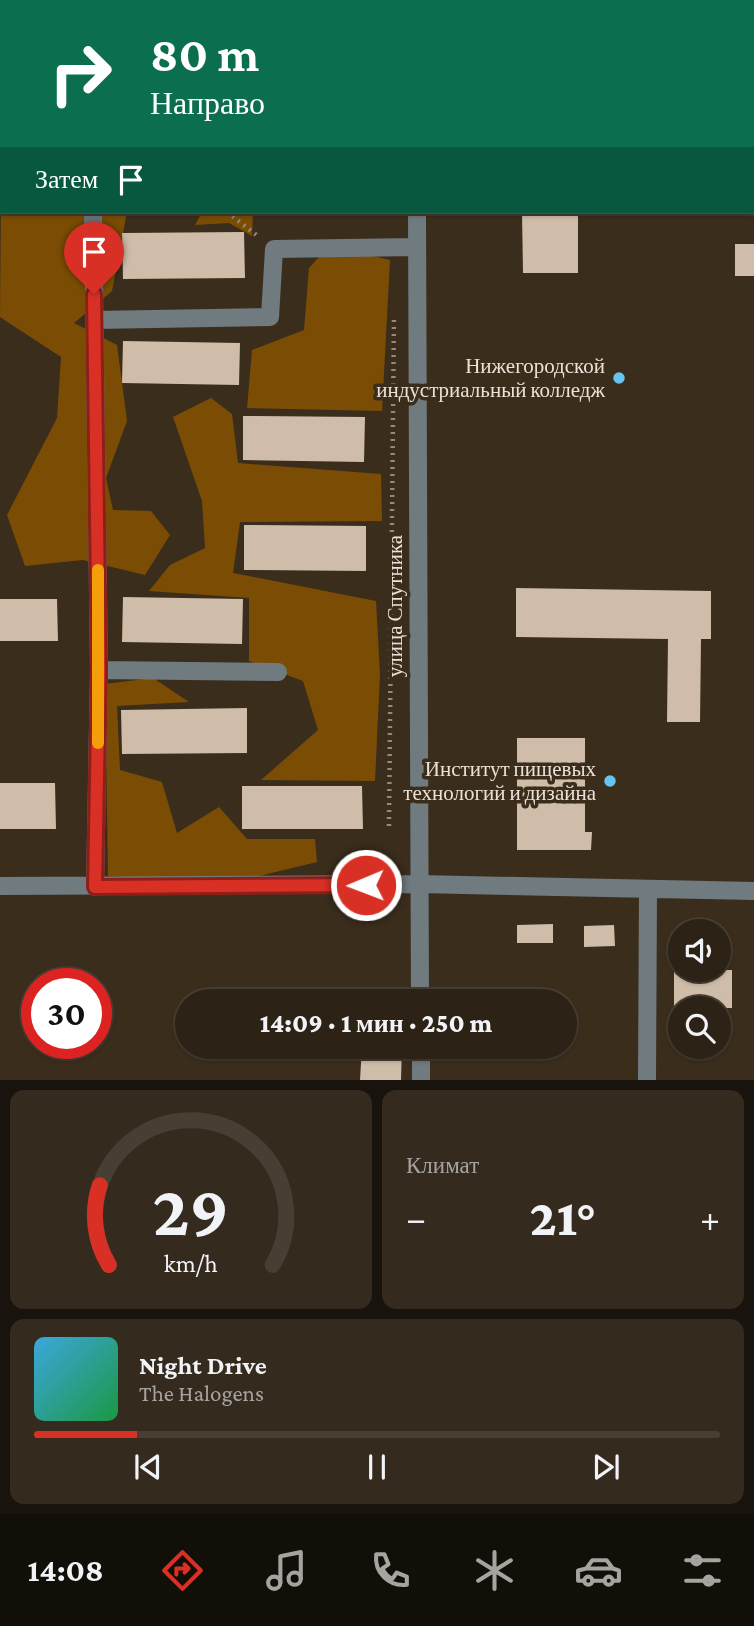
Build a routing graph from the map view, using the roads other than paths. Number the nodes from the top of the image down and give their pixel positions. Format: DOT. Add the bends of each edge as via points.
graph roads {
  1 [pos="93,214"];
  2 [pos="417,214"];
  3 [pos="417,247"];
  4 [pos="95,320"];
  5 [pos="99,670"];
  6 [pos="278,672"];
  7 [pos="418,884"];
  8 [pos="0,886"];
  9 [pos="95,887"];
  10 [pos="649,889"];
  11 [pos="754,891"];
  12 [pos="420,989"];
  13 [pos="421,1059"];
  14 [pos="421,1080"];
  15 [pos="647,1080"];
  1 -- 4 [label="street"];
  2 -- 3 [label="street, улица Спутника"];
  3 -- 4 [label="street" via="274,249 270,317"];
  3 -- 7 [label="street, улица Спутника"];
  4 -- 5 [label="street"];
  5 -- 6 [label="street"];
  5 -- 9 [label="street"];
  7 -- 9 [label="street"];
  7 -- 10 [label="street"];
  7 -- 12 [label="street, улица Спутника"];
  8 -- 9 [label="street"];
  10 -- 11 [label="street"];
  10 -- 15 [label="street"];
  13 -- 14 [label="street"];
}
